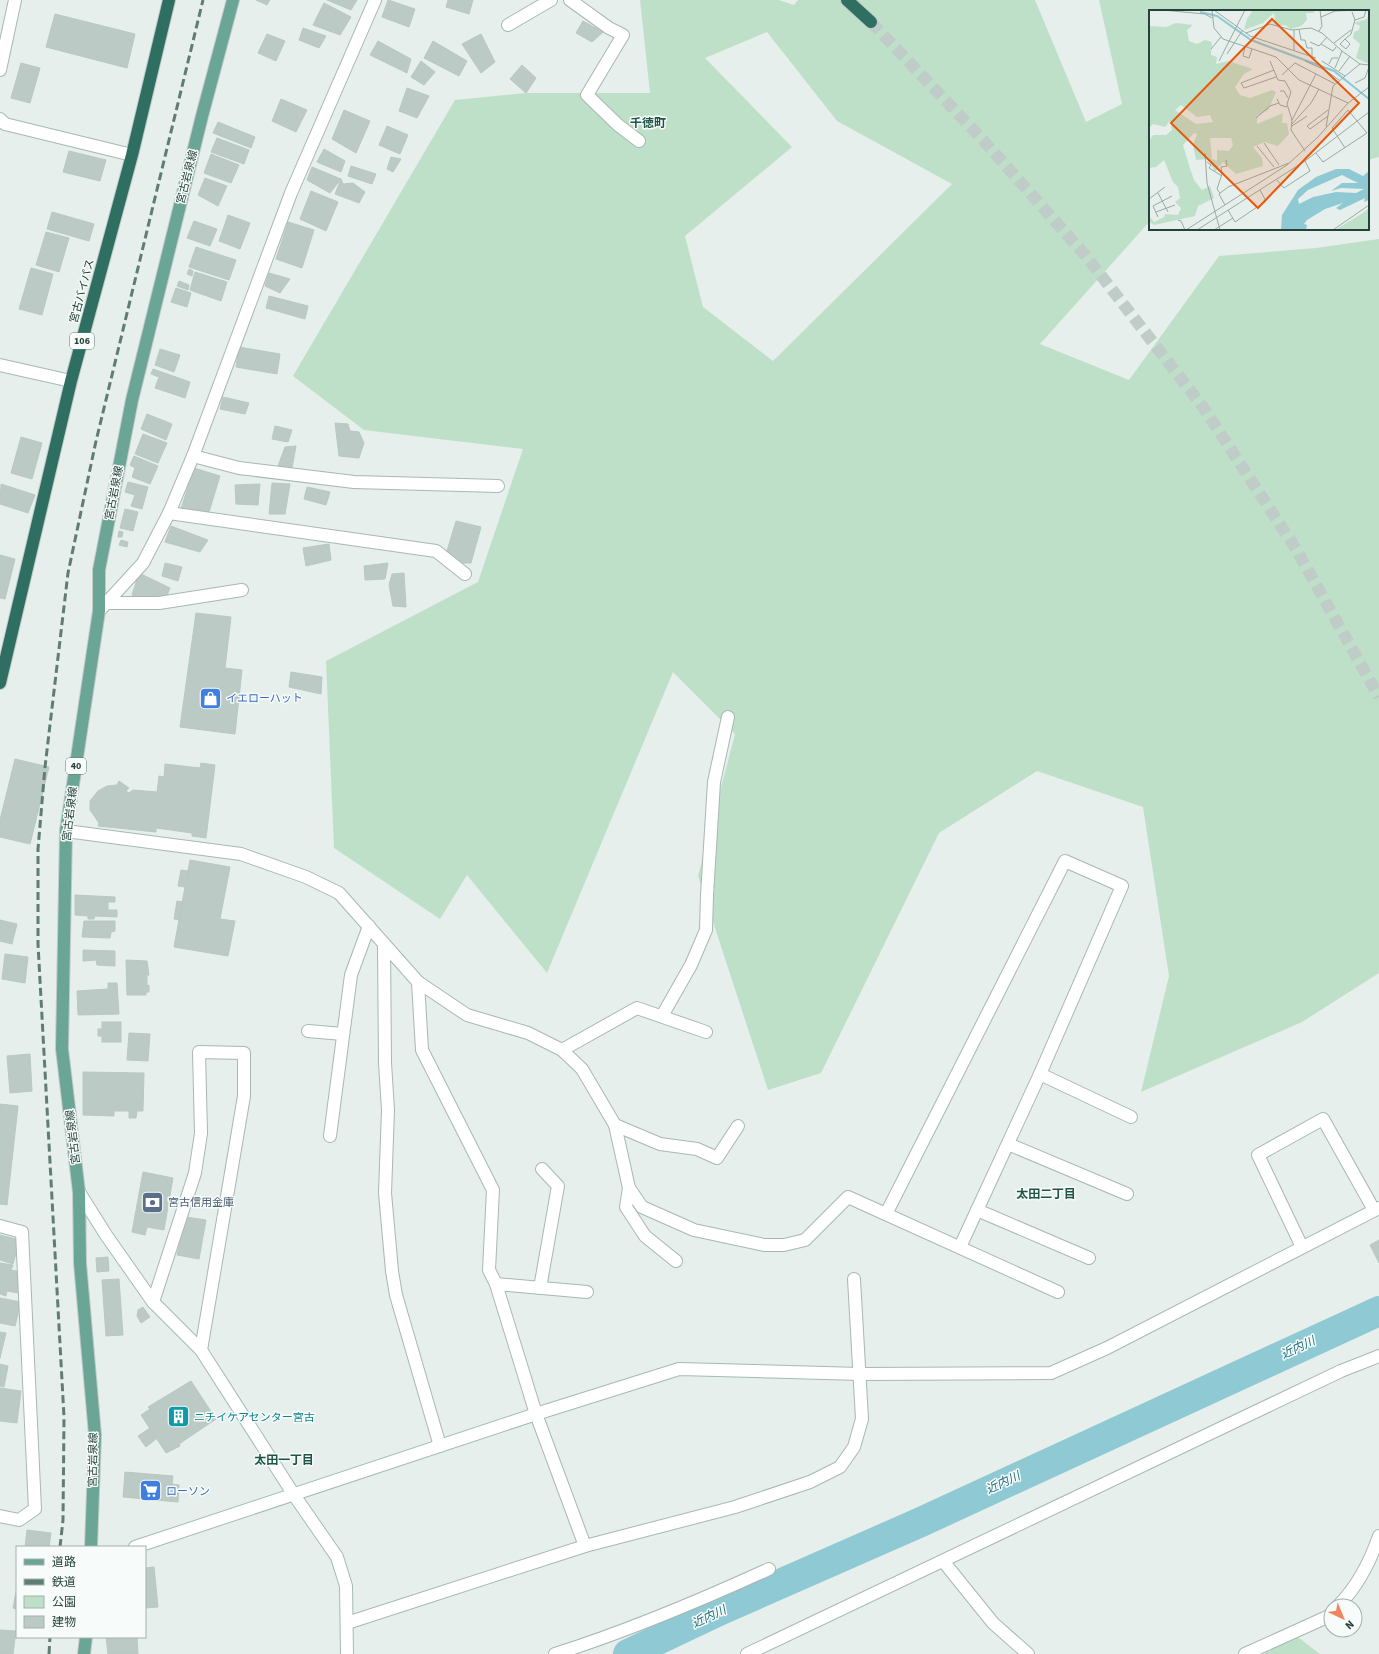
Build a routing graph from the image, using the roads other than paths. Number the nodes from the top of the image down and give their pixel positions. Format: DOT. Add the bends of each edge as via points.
graph roads {
  1 [pos="14,0"];
  2 [pos="168,0"];
  3 [pos="233,0"];
  4 [pos="375,0"];
  5 [pos="551,0"];
  6 [pos="570,0"];
  7 [pos="847,0"];
  8 [pos="871,22"];
  9 [pos="508,25"];
  10 [pos="0,70"];
  11 [pos="0,119"];
  12 [pos="639,141"];
  13 [pos="132,155"];
  14 [pos="0,365"];
  15 [pos="71,381"];
  16 [pos="193,456"];
  17 [pos="498,486"];
  18 [pos="169,513"];
  19 [pos="465,574"];
  20 [pos="242,590"];
  21 [pos="103,607"];
  22 [pos="0,683"];
  23 [pos="728,717"];
  24 [pos="66,831"];
  25 [pos="369,926"];
  26 [pos="384,944"];
  27 [pos="418,982"];
  28 [pos="662,1016"];
  29 [pos="308,1031"];
  30 [pos="706,1032"];
  31 [pos="343,1034"];
  32 [pos="562,1050"];
  33 [pos="1040,1074"];
  34 [pos="1131,1117"];
  35 [pos="615,1125"];
  36 [pos="738,1126"];
  37 [pos="330,1136"];
  38 [pos="1008,1144"];
  39 [pos="542,1168"];
  40 [pos="629,1188"];
  41 [pos="79,1192"];
  42 [pos="1127,1194"];
  43 [pos="1377,1209"];
  44 [pos="977,1210"];
  45 [pos="886,1214"];
  46 [pos="0,1226"];
  47 [pos="960,1247"];
  48 [pos="1302,1247"];
  49 [pos="1089,1258"];
  50 [pos="676,1261"];
  51 [pos="854,1279"];
  52 [pos="496,1284"];
  53 [pos="540,1288"];
  54 [pos="587,1292"];
  55 [pos="1058,1292"];
  56 [pos="153,1302"];
  57 [pos="201,1350"];
  58 [pos="1379,1356"];
  59 [pos="860,1374"];
  60 [pos="536,1414"];
  61 [pos="440,1446"];
  62 [pos="294,1495"];
  63 [pos="0,1516"];
  64 [pos="1379,1536"];
  65 [pos="91,1546"];
  66 [pos="138,1546"];
  67 [pos="585,1546"];
  68 [pos="943,1561"];
  69 [pos="769,1569"];
  70 [pos="1345,1598"];
  71 [pos="1323,1619"];
  72 [pos="347,1623"];
  73 [pos="86,1638"];
  74 [pos="84,1654"];
  75 [pos="347,1654"];
  76 [pos="555,1654"];
  77 [pos="747,1654"];
  78 [pos="1028,1654"];
  79 [pos="1245,1654"];
  1 -- 10 [label="street"];
  2 -- 13 [label="highway, 宮古バイパス / 106"];
  3 -- 21 [label="main road, 宮古岩泉線 / 40" via="132,400 99,570"];
  4 -- 16 [label="street" via="291,193"];
  5 -- 9 [label="street"];
  6 -- 12 [label="street" via="623,35 587,95"];
  7 -- 8 [label="highway"];
  11 -- 13 [label="street" via="5,124"];
  13 -- 15 [label="highway, 宮古バイパス / 106"];
  14 -- 15 [label="street"];
  15 -- 22 [label="highway, 宮古バイパス / 106"];
  16 -- 17 [label="street" via="239,468 354,482"];
  16 -- 18 [label="street"];
  18 -- 19 [label="street" via="436,552"];
  18 -- 21 [label="street" via="144,563"];
  20 -- 21 [label="street" via="159,603"];
  21 -- 24 [label="main road, 宮古岩泉線 / 40"];
  23 -- 28 [label="street" via="714,782 706,930 691,965"];
  24 -- 25 [label="street" via="241,854 306,877 339,893"];
  24 -- 41 [label="main road, 宮古岩泉線 / 40" via="62,1049"];
  25 -- 26 [label="street"];
  25 -- 31 [label="street" via="351,975"];
  26 -- 27 [label="street"];
  26 -- 61 [label="street" via="388,1110 385,1192 392,1271 396,1295"];
  27 -- 32 [label="street" via="466,1015 528,1033"];
  27 -- 52 [label="street" via="422,1050 493,1190 490,1270"];
  28 -- 30 [label="street"];
  28 -- 32 [label="street" via="638,1008"];
  29 -- 31 [label="street"];
  31 -- 37 [label="street"];
  32 -- 35 [label="street" via="582,1069"];
  33 -- 34 [label="street"];
  33 -- 38 [label="street"];
  33 -- 45 [label="street" via="1122,886 1065,862"];
  35 -- 36 [label="street" via="660,1144 697,1149 717,1158"];
  35 -- 40 [label="street"];
  38 -- 42 [label="street"];
  38 -- 44 [label="street"];
  39 -- 53 [label="street" via="558,1186"];
  40 -- 45 [label="street" via="642,1207 694,1230 764,1245 784,1245 805,1240 848,1197"];
  40 -- 50 [label="street" via="626,1207 645,1236"];
  41 -- 56 [label="street"];
  41 -- 65 [label="main road, 宮古岩泉線 / 40" via="80,1263 95,1435"];
  43 -- 48 [label="street"];
  43 -- 48 [label="street" via="1323,1119 1258,1155"];
  44 -- 47 [label="street"];
  44 -- 49 [label="street"];
  45 -- 47 [label="street"];
  46 -- 63 [label="street" via="22,1232 35,1509 19,1520"];
  47 -- 55 [label="street"];
  48 -- 59 [label="street" via="1107,1348 1051,1373"];
  51 -- 59 [label="street"];
  52 -- 53 [label="street"];
  52 -- 60 [label="street"];
  53 -- 54 [label="street"];
  56 -- 57 [label="street"];
  56 -- 57 [label="street" via="195,1173 201,1133 199,1052 244,1052 244,1096"];
  57 -- 62 [label="street"];
  58 -- 68 [label="street" via="1340,1371"];
  59 -- 60 [label="street" via="679,1369"];
  59 -- 67 [label="street" via="862,1419 854,1447 840,1467 810,1482 735,1507"];
  60 -- 61 [label="street"];
  60 -- 67 [label="street"];
  61 -- 62 [label="street"];
  62 -- 66 [label="street"];
  62 -- 72 [label="street" via="337,1556 346,1586"];
  64 -- 70 [label="street" via="1371,1558"];
  67 -- 72 [label="street"];
  68 -- 77 [label="street"];
  68 -- 78 [label="street" via="993,1623"];
  69 -- 76 [label="street" via="709,1597 607,1637"];
  71 -- 79 [label="street"];
  72 -- 75 [label="street"];
  73 -- 74 [label="main road"];
}
